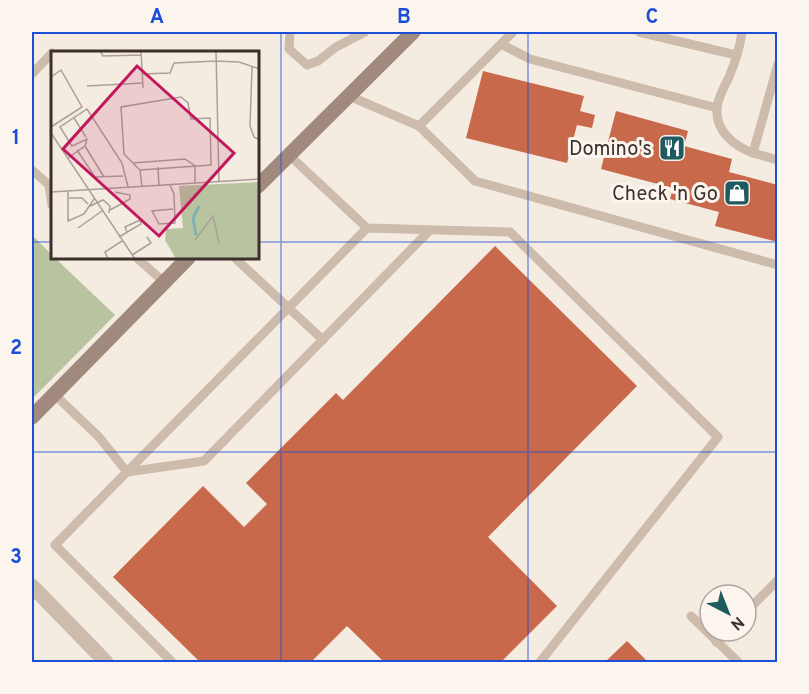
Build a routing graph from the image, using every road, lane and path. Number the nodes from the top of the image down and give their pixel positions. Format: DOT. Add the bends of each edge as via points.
graph roads {
  1 [pos="290,32"];
  2 [pos="365,32"];
  3 [pos="413,32"];
  4 [pos="513,32"];
  5 [pos="639,32"];
  6 [pos="742,32"];
  7 [pos="501,44"];
  8 [pos="51,54"];
  9 [pos="736,55"];
  10 [pos="777,64"];
  11 [pos="32,74"];
  12 [pos="349,96"];
  13 [pos="717,108"];
  14 [pos="419,126"];
  15 [pos="753,153"];
  16 [pos="290,155"];
  17 [pos="777,160"];
  18 [pos="32,170"];
  19 [pos="51,184"];
  20 [pos="260,184"];
  21 [pos="367,228"];
  22 [pos="430,230"];
  23 [pos="139,260"];
  24 [pos="186,260"];
  25 [pos="237,260"];
  26 [pos="777,265"];
  27 [pos="164,282"];
  28 [pos="288,308"];
  29 [pos="323,340"];
  30 [pos="54,394"];
  31 [pos="32,417"];
  32 [pos="127,471"];
  33 [pos="777,580"];
  34 [pos="32,586"];
  35 [pos="758,600"];
  36 [pos="691,616"];
  37 [pos="698,623"];
  38 [pos="718,643"];
  39 [pos="106,663"];
  40 [pos="172,663"];
  41 [pos="540,663"];
  42 [pos="738,663"];
  1 -- 2 [label="lane" via="289,49 307,65"];
  3 -- 12 [label="street" via="400,40"];
  4 -- 7 [label="lane"];
  5 -- 9 [label="lane"];
  6 -- 9 [label="lane"];
  7 -- 13 [label="lane" via="530,59"];
  7 -- 14 [label="lane"];
  8 -- 11 [label="lane"];
  9 -- 13 [label="lane"];
  10 -- 15 [label="lane"];
  12 -- 14 [label="lane"];
  12 -- 16 [label="street"];
  13 -- 15 [label="lane" via="718,122 727,138"];
  14 -- 26 [label="lane" via="475,182"];
  15 -- 17 [label="lane"];
  16 -- 20 [label="street"];
  16 -- 21 [label="lane"];
  18 -- 19 [label="lane"];
  21 -- 22 [label="lane"];
  21 -- 28 [label="lane"];
  22 -- 29 [label="lane"];
  22 -- 41 [label="lane" via="510,232 718,437"];
  23 -- 27 [label="lane"];
  24 -- 27 [label="street"];
  25 -- 28 [label="lane"];
  27 -- 30 [label="street"];
  28 -- 29 [label="lane"];
  28 -- 32 [label="lane"];
  29 -- 32 [label="lane" via="204,461"];
  30 -- 31 [label="street"];
  30 -- 32 [label="lane" via="99,437"];
  32 -- 40 [label="lane" via="55,545"];
  33 -- 35 [label="lane"];
  34 -- 39 [label="street"];
  36 -- 37 [label="lane"];
  38 -- 42 [label="lane"];
}
